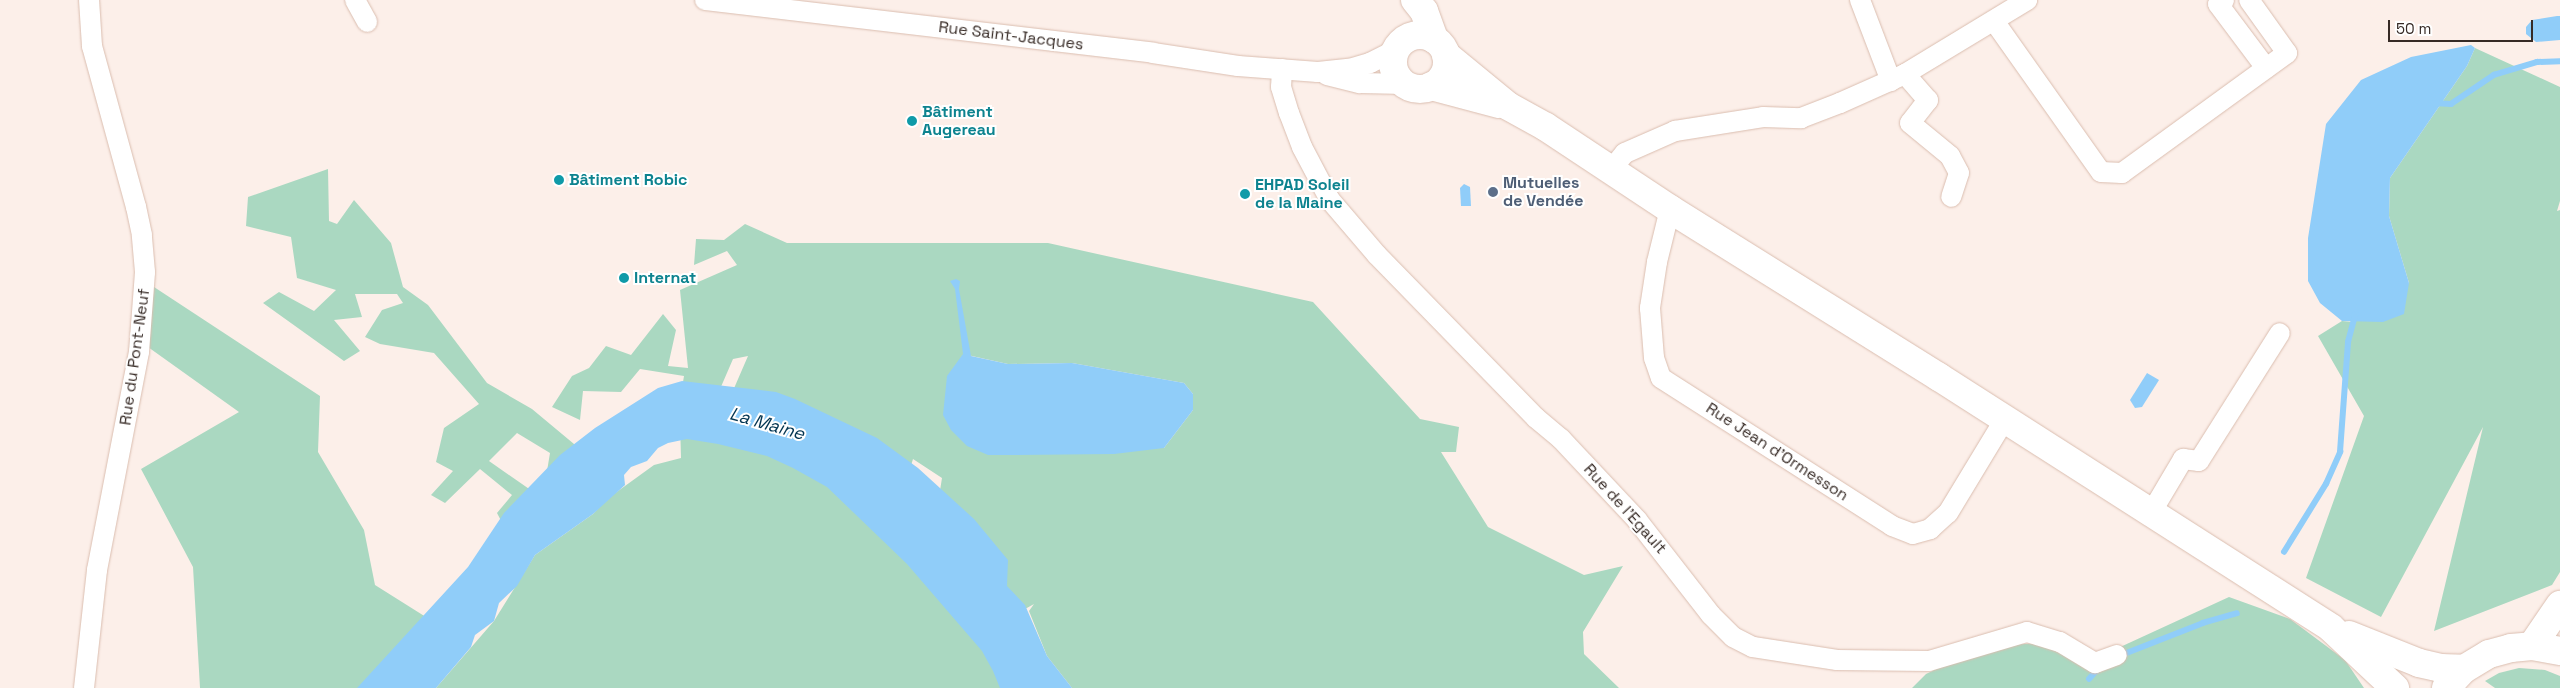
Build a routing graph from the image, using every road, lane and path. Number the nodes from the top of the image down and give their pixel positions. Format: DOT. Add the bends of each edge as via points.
graph roads {
  1 [pos="89,0"];
  2 [pos="355,0"];
  3 [pos="705,0"];
  4 [pos="1401,0"];
  5 [pos="1415,0"];
  6 [pos="1860,0"];
  7 [pos="2027,0"];
  8 [pos="2224,0"];
  9 [pos="2248,0"];
  10 [pos="1994,21"];
  11 [pos="367,22"];
  12 [pos="1400,45"];
  13 [pos="1448,54"];
  14 [pos="2266,68"];
  15 [pos="1282,69"];
  16 [pos="1318,72"];
  17 [pos="1898,77"];
  18 [pos="1418,85"];
  19 [pos="1508,106"];
  20 [pos="1611,170"];
  21 [pos="1951,197"];
  22 [pos="1670,208"];
  23 [pos="2280,333"];
  24 [pos="2005,419"];
  25 [pos="2151,513"];
  26 [pos="2560,605"];
  27 [pos="2331,628"];
  28 [pos="2532,646"];
  29 [pos="2560,651"];
  30 [pos="2117,655"];
  31 [pos="2455,678"];
  32 [pos="84,688"];
  33 [pos="2395,688"];
  1 -- 32 [label="street, Rue du Pont-Neuf" via="92,46 136,208 145,277 139,352 97,570"];
  2 -- 11 [label="street"];
  3 -- 15 [label="street, Rue Saint-Jacques"];
  4 -- 12 [label="main road"];
  5 -- 13 [label="main road"];
  6 -- 17 [label="street"];
  7 -- 10 [label="street"];
  8 -- 14 [label="street" via="2218,4"];
  9 -- 14 [label="street" via="2287,53"];
  10 -- 14 [label="street" via="2101,172 2122,173"];
  10 -- 17 [label="street"];
  12 -- 13 [label="main road" via="1419,35"];
  12 -- 16 [label="street, Rue Saint-Jacques" via="1370,63"];
  12 -- 18 [label="main road" via="1393,65 1399,79"];
  13 -- 18 [label="main road" via="1444,74"];
  13 -- 19 [label="main road"];
  15 -- 16 [label="street, Rue Saint-Jacques"];
  15 -- 30 [label="street, Rue de l'Egault" via="1281,87 1289,113 1330,200 1377,256 1599,479 1669,558 1711,616 1733,637 1753,647 1837,660 1929,661 2027,632 2060,642 2095,662"];
  16 -- 18 [label="street, Rue Saint-Jacques" via="1360,83"];
  17 -- 20 [label="street" via="1801,118 1754,118 1675,131 1625,153"];
  17 -- 21 [label="street" via="1928,100 1910,123 1950,156 1958,173"];
  18 -- 19 [label="main road"];
  19 -- 20 [label="main road"];
  20 -- 22 [label="main road"];
  22 -- 24 [label="main road"];
  22 -- 24 [label="street, Rue Jean d'Ormesson" via="1650,308 1654,358 1661,378 1892,526 1913,534 1930,529 1948,513"];
  23 -- 25 [label="street" via="2199,461 2183,459"];
  24 -- 25 [label="main road"];
  25 -- 27 [label="main road"];
  26 -- 28 [label="main road"];
  27 -- 31 [label="main road" via="2419,663 2440,668"];
  27 -- 33 [label="main road"];
  28 -- 29 [label="main road"];
  28 -- 31 [label="main road" via="2490,654"];
}
